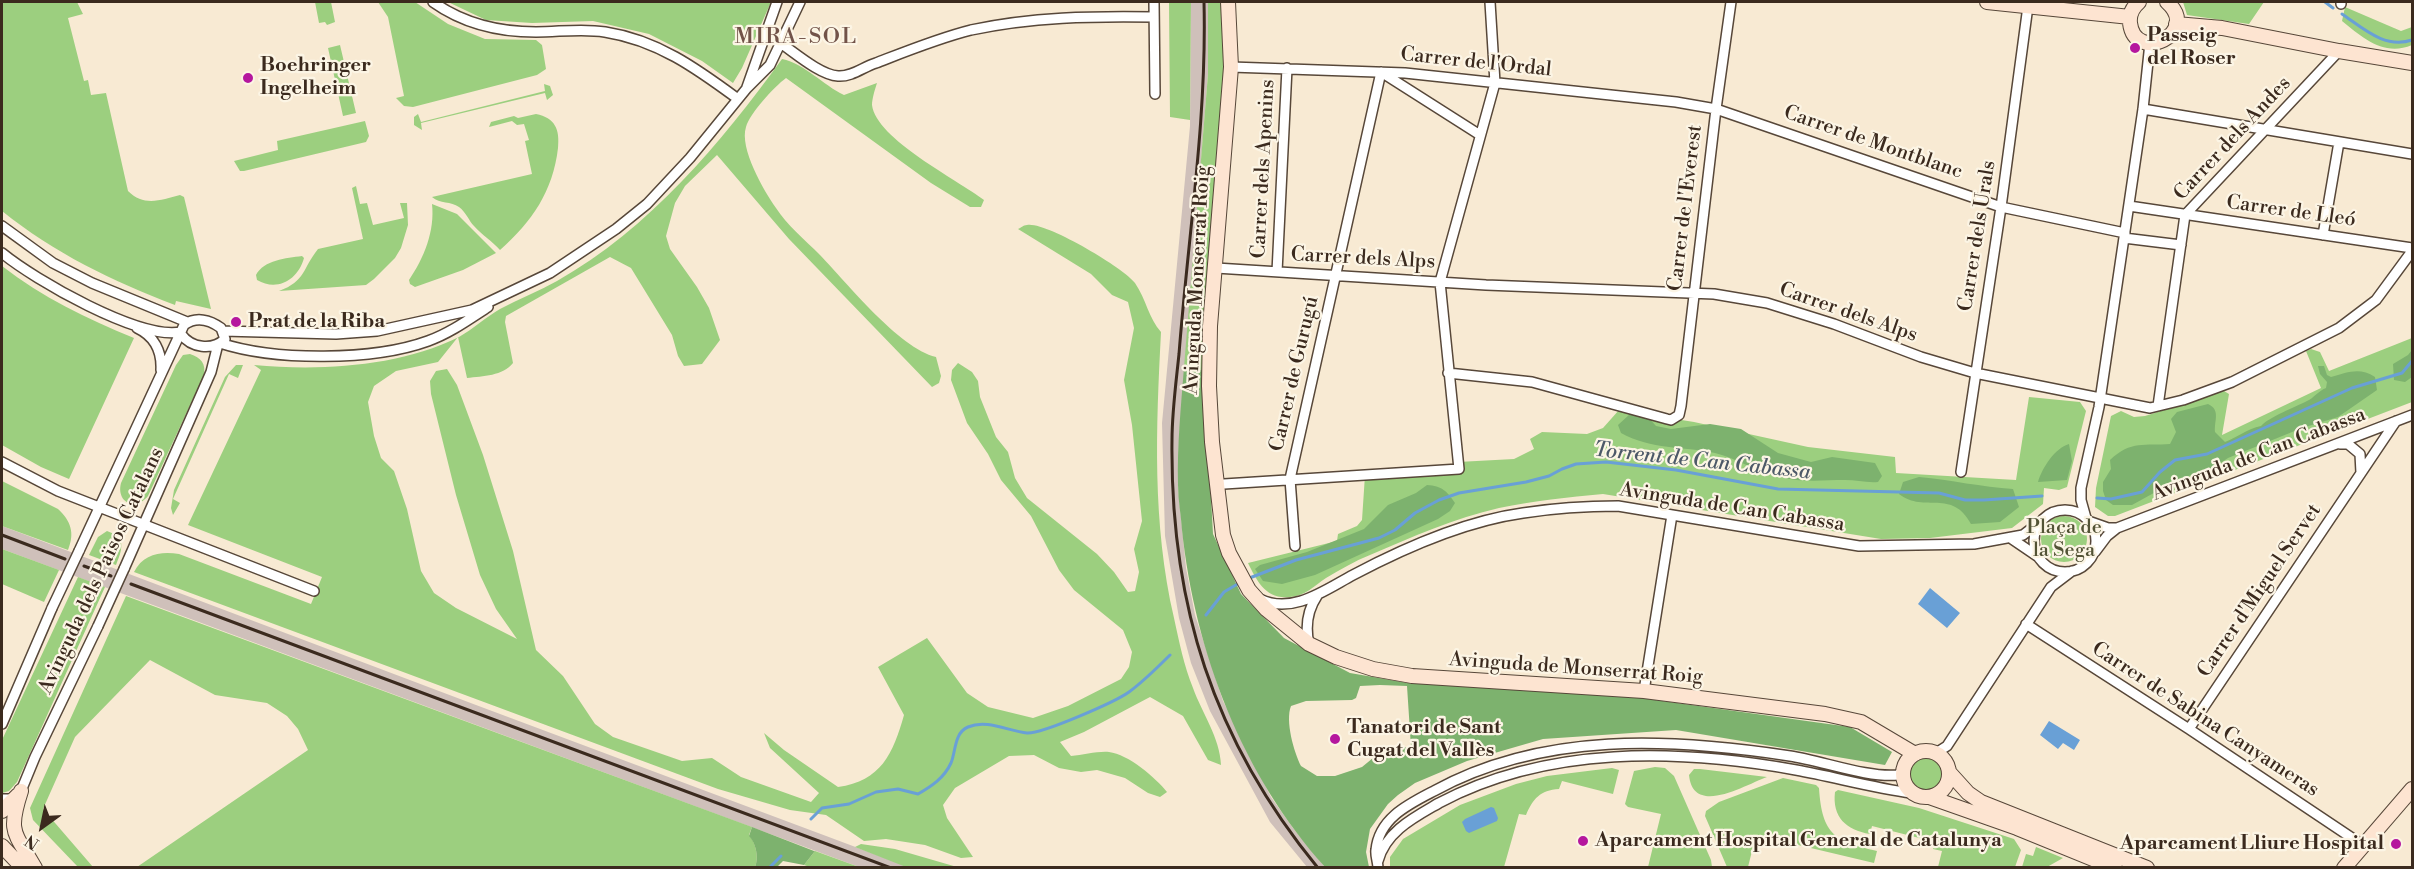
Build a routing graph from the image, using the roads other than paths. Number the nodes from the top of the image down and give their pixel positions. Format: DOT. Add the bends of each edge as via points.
graph roads {
  1 [pos="433,2"];
  2 [pos="777,2"];
  3 [pos="800,2"];
  4 [pos="1154,2"];
  5 [pos="1228,2"];
  6 [pos="1490,2"];
  7 [pos="1731,2"];
  8 [pos="1987,2"];
  9 [pos="2139,2"];
  10 [pos="2167,2"];
  11 [pos="2028,6"];
  12 [pos="1154,17"];
  13 [pos="2130,17"];
  14 [pos="2176,24"];
  15 [pos="779,42"];
  16 [pos="2150,43"];
  17 [pos="2339,51"];
  18 [pos="2412,63"];
  19 [pos="1231,67"];
  20 [pos="1287,68"];
  21 [pos="1381,72"];
  22 [pos="1495,83"];
  23 [pos="747,88"];
  24 [pos="1155,94"];
  25 [pos="738,99"];
  26 [pos="1716,109"];
  27 [pos="2143,109"];
  28 [pos="2263,131"];
  29 [pos="1480,135"];
  30 [pos="2339,142"];
  31 [pos="2412,154"];
  32 [pos="2129,206"];
  33 [pos="2001,207"];
  34 [pos="2185,215"];
  35 [pos="2,226"];
  36 [pos="2124,235"];
  37 [pos="2324,235"];
  38 [pos="2181,245"];
  39 [pos="2412,250"];
  40 [pos="2,253"];
  41 [pos="1216,268"];
  42 [pos="1277,272"];
  43 [pos="1336,276"];
  44 [pos="1440,282"];
  45 [pos="1694,292"];
  46 [pos="511,293"];
  47 [pos="121,320"];
  48 [pos="187,322"];
  49 [pos="223,331"];
  50 [pos="181,333"];
  51 [pos="219,344"];
  52 [pos="1448,373"];
  53 [pos="161,374"];
  54 [pos="1975,374"];
  55 [pos="2100,398"];
  56 [pos="2158,406"];
  57 [pos="2412,415"];
  58 [pos="2396,421"];
  59 [pos="2338,444"];
  60 [pos="2,462"];
  61 [pos="1961,472"];
  62 [pos="2361,473"];
  63 [pos="1290,479"];
  64 [pos="1224,484"];
  65 [pos="2082,488"];
  66 [pos="99,508"];
  67 [pos="2064,509"];
  68 [pos="1672,515"];
  69 [pos="2088,520"];
  70 [pos="2041,521"];
  71 [pos="144,525"];
  72 [pos="2117,528"];
  73 [pos="2012,539"];
  74 [pos="1295,546"];
  75 [pos="2095,552"];
  76 [pos="2040,559"];
  77 [pos="2048,567"];
  78 [pos="2072,571"];
  79 [pos="2050,587"];
  80 [pos="314,591"];
  81 [pos="1252,593"];
  82 [pos="1318,594"];
  83 [pos="2026,624"];
  84 [pos="1309,644"];
  85 [pos="1644,691"];
  86 [pos="2,724"];
  87 [pos="2189,729"];
  88 [pos="1936,753"];
  89 [pos="1915,754"];
  90 [pos="1904,769"];
  91 [pos="1949,772"];
  92 [pos="2412,789"];
  93 [pos="21,791"];
  94 [pos="1912,793"];
  95 [pos="1929,798"];
  96 [pos="2,799"];
  97 [pos="2,810"];
  98 [pos="2,846"];
  99 [pos="2364,846"];
  100 [pos="1378,865"];
  101 [pos="23,867"];
  102 [pos="35,867"];
  103 [pos="2115,867"];
  104 [pos="2147,867"];
  105 [pos="2344,867"];
  1 -- 25 [label="street" via="465,20 509,31 602,31 630,37 685,61"];
  2 -- 23 [label="street"];
  3 -- 15 [label="street"];
  4 -- 12 [label="street"];
  5 -- 19 [label="street, Avinguda Monserrat Roig"];
  6 -- 22 [label="street"];
  7 -- 26 [label="street, Carrer de l'Everest"];
  8 -- 11 [label="street"];
  9 -- 13 [label="street"];
  10 -- 14 [label="street" via="2175,11"];
  11 -- 13 [label="street"];
  11 -- 33 [label="street, Carrer dels Urals"];
  12 -- 15 [label="street" via="1058,17 970,30 840,77 825,73"];
  12 -- 24 [label="street"];
  13 -- 16 [label="street" via="2135,34"];
  14 -- 16 [label="street" via="2164,41"];
  14 -- 17 [label="street" via="2222,28"];
  15 -- 23 [label="street" via="770,64"];
  16 -- 27 [label="street"];
  17 -- 18 [label="street"];
  17 -- 28 [label="street, Carrer dels Andes"];
  19 -- 20 [label="street, Carrer de l'Ordal"];
  19 -- 41 [label="street, Avinguda Monserrat Roig"];
  20 -- 21 [label="street, Carrer de l'Ordal"];
  20 -- 42 [label="street, Carrer dels Apenins"];
  21 -- 22 [label="street, Carrer de l'Ordal"];
  21 -- 29 [label="street"];
  21 -- 43 [label="street, Carrer de Gurugú"];
  22 -- 26 [label="street, Carrer de l'Ordal"];
  22 -- 29 [label="street"];
  23 -- 25 [label="street"];
  25 -- 46 [label="street" via="647,204 586,250"];
  26 -- 33 [label="street, Carrer de Montblanc"];
  26 -- 45 [label="street, Carrer de l'Everest"];
  27 -- 28 [label="street"];
  27 -- 32 [label="street"];
  28 -- 30 [label="street"];
  28 -- 34 [label="street, Carrer dels Andes"];
  29 -- 44 [label="street"];
  30 -- 31 [label="street"];
  30 -- 37 [label="street"];
  32 -- 34 [label="street, Carrer de Lleó"];
  32 -- 36 [label="street"];
  33 -- 36 [label="street, Carrer de Montblanc"];
  33 -- 54 [label="street, Carrer dels Urals"];
  34 -- 37 [label="street, Carrer de Lleó"];
  34 -- 38 [label="street, Carrer dels Andes"];
  35 -- 48 [label="street" via="53,263"];
  36 -- 38 [label="street, Carrer de Montblanc"];
  36 -- 55 [label="street"];
  37 -- 39 [label="street, Carrer de Lleó"];
  38 -- 56 [label="street, Carrer dels Andes"];
  39 -- 56 [label="street, Carrer dels Alps" via="2376,300 2339,328 2232,382"];
  40 -- 47 [label="street" via="42,281"];
  41 -- 42 [label="street, Carrer dels Alps"];
  41 -- 81 [label="street, Avinguda Monserrat Roig" via="1210,326 1212,442 1223,535"];
  42 -- 43 [label="street, Carrer dels Alps"];
  43 -- 44 [label="street, Carrer dels Alps"];
  43 -- 63 [label="street, Carrer de Gurugú"];
  44 -- 45 [label="street, Carrer dels Alps"];
  44 -- 52 [label="street"];
  45 -- 52 [label="street, Carrer de l'Everest" via="1682,406 1676,418 1667,419 1532,382"];
  45 -- 54 [label="street, Carrer dels Alps" via="1767,303"];
  46 -- 49 [label="street" via="472,310 377,331"];
  46 -- 51 [label="street" via="427,342 381,352 337,356 268,353"];
  47 -- 50 [label="street" via="169,334"];
  47 -- 53 [label="street" via="152,339 159,352"];
  48 -- 49 [label="street" via="210,321"];
  48 -- 50 [label="street, Avinguda dels Països Catalans"];
  49 -- 51 [label="street, Avinguda dels Països Catalans" via="225,339"];
  50 -- 51 [label="street" via="205,347"];
  50 -- 53 [label="street, Avinguda dels Països Catalans"];
  51 -- 71 [label="street, Avinguda dels Països Catalans" via="212,372"];
  52 -- 63 [label="street" via="1459,469"];
  53 -- 66 [label="street, Avinguda dels Països Catalans"];
  54 -- 55 [label="street, Carrer dels Alps"];
  54 -- 61 [label="street, Carrer dels Urals"];
  55 -- 56 [label="street, Carrer dels Alps" via="2150,408"];
  55 -- 65 [label="street"];
  57 -- 58 [label="street, Avinguda de Can Cabassa"];
  58 -- 59 [label="street, Avinguda de Can Cabassa"];
  58 -- 62 [label="street, Carrer d'Miguel Servet"];
  59 -- 62 [label="street" via="2348,444 2360,454"];
  59 -- 72 [label="street, Avinguda de Can Cabassa"];
  60 -- 66 [label="street"];
  62 -- 87 [label="street, Carrer d'Miguel Servet"];
  63 -- 64 [label="street"];
  63 -- 74 [label="street, Carrer de Gurugú"];
  65 -- 67 [label="street"];
  65 -- 69 [label="street" via="2081,500"];
  66 -- 71 [label="street"];
  66 -- 86 [label="street, Avinguda dels Països Catalans, bridge"];
  67 -- 69 [label="street"];
  67 -- 70 [label="street" via="2049,513"];
  68 -- 73 [label="street, Avinguda de Can Cabassa" via="1859,546 1974,544"];
  68 -- 82 [label="street, Avinguda de Can Cabassa" via="1618,506 1521,513 1421,544 1377,562"];
  68 -- 85 [label="street"];
  69 -- 72 [label="street"];
  69 -- 75 [label="street" via="2096,537"];
  70 -- 73 [label="street, Avinguda de Can Cabassa" via="2023,536"];
  70 -- 76 [label="street" via="2034,536"];
  71 -- 80 [label="street"];
  71 -- 93 [label="street, Avinguda dels Països Catalans, bridge"];
  72 -- 75 [label="street, Avinguda de Can Cabassa"];
  73 -- 76 [label="street"];
  75 -- 78 [label="street" via="2082,567"];
  76 -- 77 [label="street"];
  77 -- 78 [label="street"];
  77 -- 79 [label="street"];
  78 -- 79 [label="street"];
  79 -- 83 [label="street"];
  81 -- 82 [label="street, Avinguda de Can Cabassa" via="1278,604 1308,600"];
  81 -- 84 [label="street, Avinguda de Monserrat Roig"];
  82 -- 84 [label="street" via="1306,624"];
  83 -- 87 [label="street, Carrer de Sabina Canyameras"];
  83 -- 88 [label="street" via="1947,746"];
  84 -- 85 [label="street, Avinguda de Monserrat Roig" via="1336,657 1390,673"];
  85 -- 89 [label="street, Avinguda de Monserrat Roig" via="1851,718"];
  87 -- 99 [label="street, Carrer de Sabina Canyameras"];
  88 -- 89 [label="street"];
  88 -- 91 [label="street"];
  89 -- 90 [label="street"];
  90 -- 94 [label="street" via="1904,780"];
  90 -- 100 [label="street" via="1898,775 1882,775 1734,747 1659,743 1569,746 1489,766 1411,803 1383,827 1375,851"];
  91 -- 95 [label="street" via="1947,786"];
  91 -- 104 [label="street" via="1981,802"];
  92 -- 99 [label="street"];
  93 -- 96 [label="street" via="10,799"];
  93 -- 97 [label="street"];
  93 -- 102 [label="street" via="13,824 16,839"];
  94 -- 95 [label="street"];
  94 -- 100 [label="street" via="1733,761 1659,757 1572,760 1493,779 1453,796 1398,829 1381,852"];
  95 -- 103 [label="street"];
  98 -- 101 [label="street"];
  99 -- 105 [label="street"];
}
